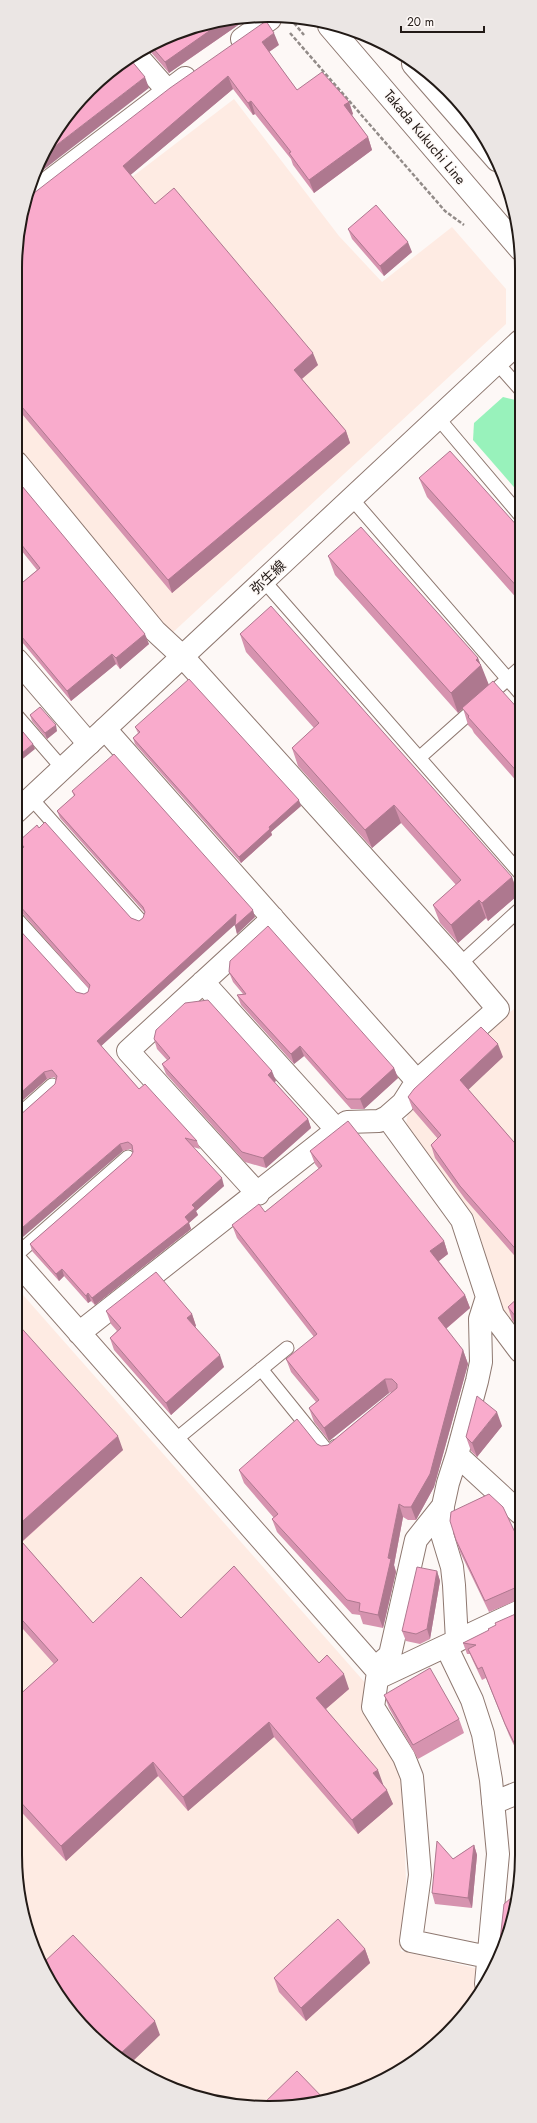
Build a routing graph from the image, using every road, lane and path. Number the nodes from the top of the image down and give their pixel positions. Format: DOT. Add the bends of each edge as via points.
graph roads {
  1 [pos="279,25"];
  2 [pos="333,30"];
  3 [pos="225,51"];
  4 [pos="139,59"];
  5 [pos="199,69"];
  6 [pos="426,79"];
  7 [pos="167,90"];
  8 [pos="475,135"];
  9 [pos="34,193"];
  10 [pos="470,230"];
  11 [pos="513,241"];
  12 [pos="515,346"];
  13 [pos="497,363"];
  14 [pos="515,383"];
  15 [pos="438,418"];
  16 [pos="22,469"];
  17 [pos="352,499"];
  18 [pos="515,509"];
  19 [pos="264,581"];
  20 [pos="183,657"];
  21 [pos="22,666"];
  22 [pos="515,673"];
  23 [pos="508,679"];
  24 [pos="515,687"];
  25 [pos="22,723"];
  26 [pos="105,729"];
  27 [pos="89,744"];
  28 [pos="419,758"];
  29 [pos="63,769"];
  30 [pos="24,805"];
  31 [pos="515,867"];
  32 [pos="515,914"];
  33 [pos="273,918"];
  34 [pos="140,920"];
  35 [pos="22,925"];
  36 [pos="460,964"];
  37 [pos="204,982"];
  38 [pos="85,994"];
  39 [pos="417,1080"];
  40 [pos="52,1085"];
  41 [pos="22,1112"];
  42 [pos="387,1117"];
  43 [pos="337,1130"];
  44 [pos="128,1157"];
  45 [pos="258,1194"];
  46 [pos="22,1250"];
  47 [pos="22,1268"];
  48 [pos="487,1297"];
  49 [pos="79,1333"];
  50 [pos="515,1344"];
  51 [pos="287,1348"];
  52 [pos="261,1369"];
  53 [pos="346,1438"];
  54 [pos="174,1441"];
  55 [pos="457,1455"];
  56 [pos="443,1506"];
  57 [pos="515,1509"];
  58 [pos="515,1613"];
  59 [pos="452,1644"];
  60 [pos="376,1670"];
  61 [pos="515,1794"];
  62 [pos="493,1803"];
  63 [pos="488,1956"];
  64 [pos="487,1969"];
  1 -- 3 [label="street"];
  1 -- 10 [label="path" via="445,211"];
  2 -- 11 [label="street, Takada Kukuchi Line"];
  4 -- 7 [label="street"];
  5 -- 7 [label="street"];
  6 -- 8 [label="street"];
  7 -- 9 [label="street"];
  12 -- 13 [label="street, 弥生線"];
  13 -- 14 [label="lane"];
  13 -- 15 [label="street, 弥生線"];
  15 -- 17 [label="street, 弥生線"];
  15 -- 18 [label="lane"];
  16 -- 20 [label="street" via="155,631"];
  17 -- 19 [label="street, 弥生線"];
  17 -- 23 [label="lane"];
  19 -- 20 [label="street, 弥生線"];
  19 -- 28 [label="lane"];
  20 -- 26 [label="street, 弥生線"];
  20 -- 36 [label="street"];
  21 -- 27 [label="street"];
  22 -- 23 [label="lane"];
  23 -- 24 [label="lane"];
  23 -- 28 [label="lane"];
  25 -- 29 [label="lane"];
  26 -- 27 [label="street, 弥生線"];
  26 -- 33 [label="street"];
  27 -- 29 [label="street, 弥生線"];
  28 -- 31 [label="lane"];
  29 -- 30 [label="street, 弥生線"];
  30 -- 34 [label="lane"];
  32 -- 36 [label="lane"];
  33 -- 37 [label="street"];
  33 -- 39 [label="street"];
  35 -- 38 [label="lane"];
  36 -- 39 [label="street" via="498,1009"];
  37 -- 43 [label="street"];
  37 -- 45 [label="street" via="128,1051"];
  39 -- 42 [label="street" via="403,1103"];
  40 -- 41 [label="lane"];
  42 -- 43 [label="street" via="379,1121 347,1122"];
  42 -- 48 [label="street" via="462,1220"];
  43 -- 45 [label="street"];
  44 -- 46 [label="lane"];
  45 -- 49 [label="street"];
  47 -- 49 [label="street"];
  48 -- 50 [label="street" via="493,1315"];
  48 -- 55 [label="street" via="480,1319 481,1362"];
  49 -- 54 [label="street"];
  51 -- 52 [label="lane"];
  52 -- 53 [label="lane" via="328,1452"];
  52 -- 54 [label="lane"];
  54 -- 60 [label="street"];
  55 -- 56 [label="street"];
  55 -- 57 [label="street"];
  56 -- 59 [label="street" via="442,1534 452,1566 454,1585"];
  56 -- 60 [label="street" via="416,1540 390,1655"];
  58 -- 59 [label="street"];
  59 -- 60 [label="street" via="382,1676"];
  59 -- 62 [label="street" via="483,1734"];
  60 -- 63 [label="street" via="373,1707 404,1757 412,1777 420,1875 411,1941"];
  61 -- 62 [label="street"];
  62 -- 63 [label="street" via="498,1854"];
  63 -- 64 [label="street"];
}
